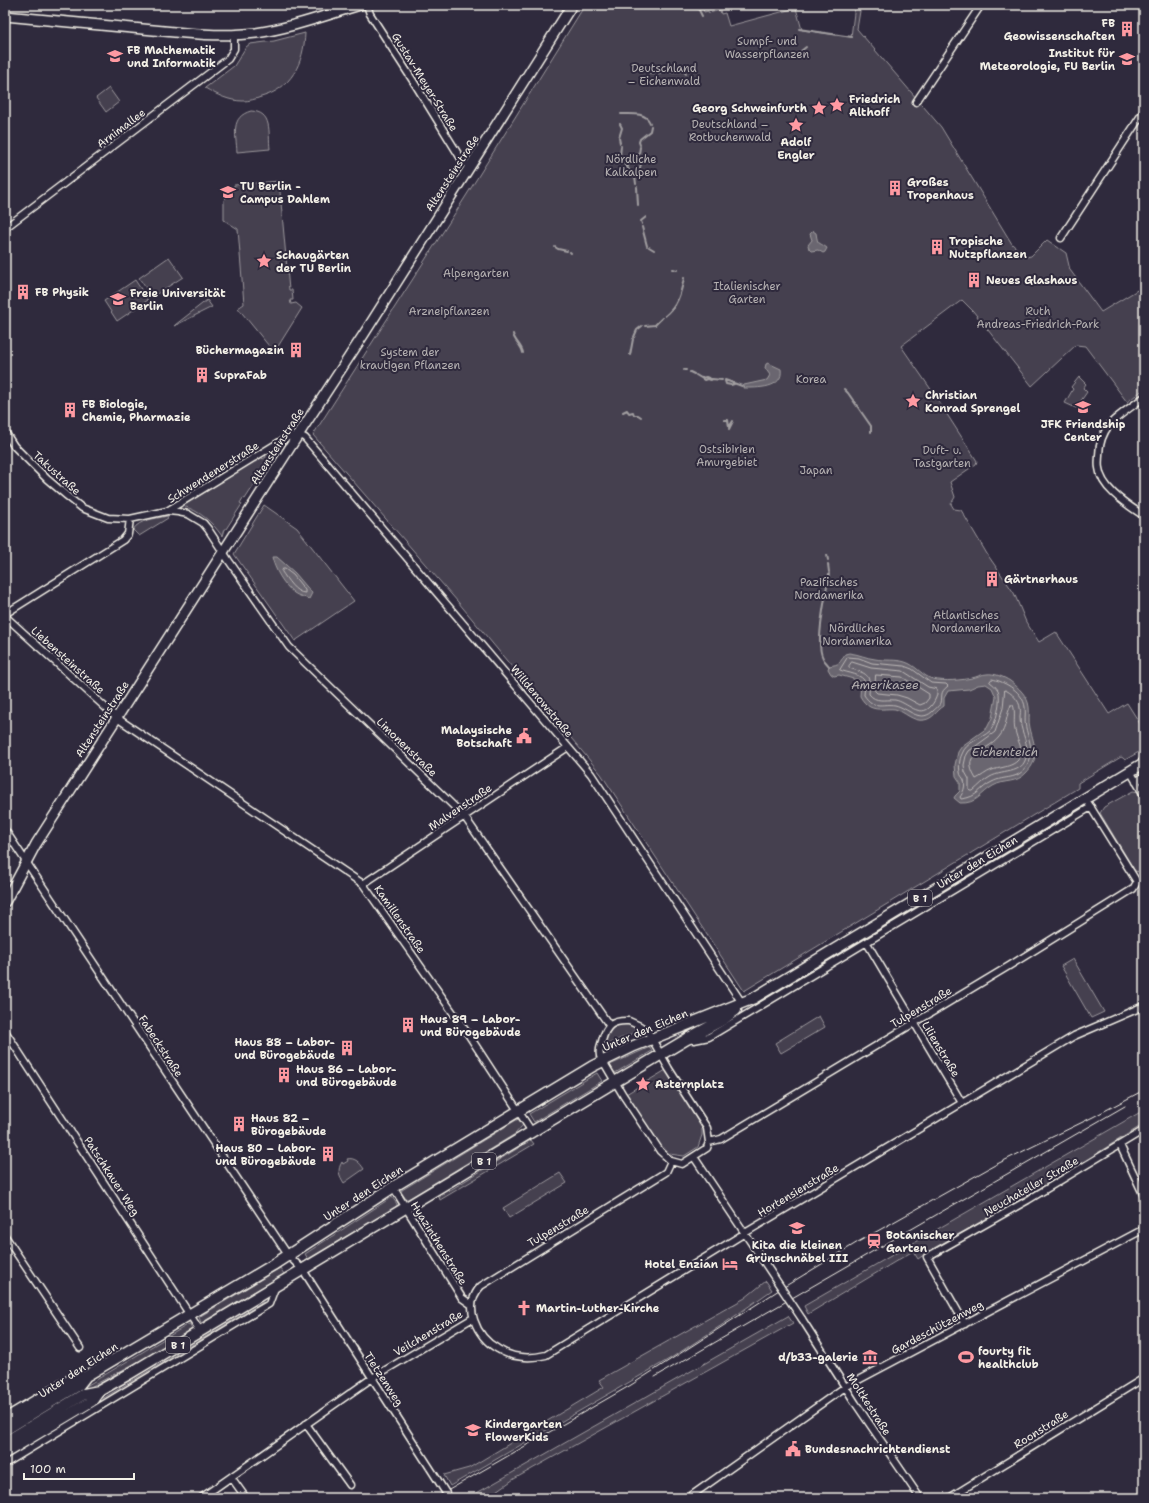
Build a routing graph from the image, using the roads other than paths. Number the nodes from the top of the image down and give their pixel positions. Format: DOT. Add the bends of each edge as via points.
graph roads {
  1 [pos="360,5"];
  2 [pos="367,5"];
  3 [pos="572,5"];
  4 [pos="981,5"];
  5 [pos="5,16"];
  6 [pos="234,35"];
  7 [pos="916,102"];
  8 [pos="1144,111"];
  9 [pos="471,167"];
  10 [pos="5,228"];
  11 [pos="1061,238"];
  12 [pos="1144,398"];
  13 [pos="5,432"];
  14 [pos="298,434"];
  15 [pos="168,511"];
  16 [pos="1144,516"];
  17 [pos="130,519"];
  18 [pos="223,552"];
  19 [pos="5,616"];
  20 [pos="117,718"];
  21 [pos="568,747"];
  22 [pos="1144,763"];
  23 [pos="1130,772"];
  24 [pos="1144,776"];
  25 [pos="1136,782"];
  26 [pos="1144,795"];
  27 [pos="1085,798"];
  28 [pos="1091,807"];
  29 [pos="464,816"];
  30 [pos="5,830"];
  31 [pos="26,861"];
  32 [pos="1141,882"];
  33 [pos="363,884"];
  34 [pos="5,902"];
  35 [pos="867,943"];
  36 [pos="745,1002"];
  37 [pos="1144,1006"];
  38 [pos="913,1023"];
  39 [pos="609,1025"];
  40 [pos="5,1031"];
  41 [pos="652,1039"];
  42 [pos="687,1039"];
  43 [pos="661,1055"];
  44 [pos="602,1061"];
  45 [pos="615,1082"];
  46 [pos="962,1103"];
  47 [pos="519,1110"];
  48 [pos="1144,1130"];
  49 [pos="532,1132"];
  50 [pos="709,1142"];
  51 [pos="1120,1145"];
  52 [pos="694,1157"];
  53 [pos="671,1161"];
  54 [pos="393,1187"];
  55 [pos="1144,1196"];
  56 [pos="406,1208"];
  57 [pos="1144,1229"];
  58 [pos="745,1233"];
  59 [pos="5,1236"];
  60 [pos="288,1255"];
  61 [pos="303,1270"];
  62 [pos="275,1288"];
  63 [pos="472,1305"];
  64 [pos="190,1314"];
  65 [pos="473,1318"];
  66 [pos="965,1324"];
  67 [pos="201,1332"];
  68 [pos="80,1348"];
  69 [pos="86,1376"];
  70 [pos="372,1378"];
  71 [pos="1144,1378"];
  72 [pos="846,1387"];
  73 [pos="99,1391"];
  74 [pos="5,1419"];
  75 [pos="306,1424"];
  76 [pos="5,1430"];
  77 [pos="5,1442"];
  78 [pos="5,1452"];
  79 [pos="5,1464"];
  80 [pos="231,1477"];
  81 [pos="350,1484"];
  82 [pos="201,1498"];
  83 [pos="246,1498"];
  84 [pos="449,1498"];
  85 [pos="688,1498"];
  86 [pos="920,1498"];
  87 [pos="949,1498"];
  1 -- 6 [label="main road" via="273,30"];
  2 -- 9 [label="street, Gustav-Meyer-Straße" via="370,14 454,148 463,162"];
  3 -- 9 [label="main road, Altensteinstraße"];
  4 -- 7 [label="street"];
  5 -- 6 [label="main road" via="185,34"];
  6 -- 10 [label="street, Arnimallee" via="234,49 228,59"];
  8 -- 11 [label="street"];
  9 -- 14 [label="main road, Altensteinstraße"];
  12 -- 16 [label="street" via="1110,425 1099,448 1102,479 1110,489"];
  13 -- 17 [label="street, Takustraße" via="14,446 47,479 82,508 108,518"];
  14 -- 15 [label="street, Schwendenerstraße" via="286,438"];
  14 -- 18 [label="main road, Altensteinstraße"];
  14 -- 21 [label="street, Willdenowstraße" via="305,438"];
  15 -- 17 [label="street, Schwendenerstraße"];
  15 -- 18 [label="street, Limonenstraße" via="188,514 199,520"];
  17 -- 19 [label="street" via="128,534 123,540"];
  18 -- 20 [label="main road, Altensteinstraße"];
  18 -- 29 [label="street, Limonenstraße" via="289,647"];
  19 -- 20 [label="street, Liebensteinstraße"];
  20 -- 31 [label="main road, Altensteinstraße"];
  20 -- 33 [label="street, Kamillenstraße"];
  21 -- 29 [label="street, Malvenstraße"];
  21 -- 36 [label="street, Willdenowstraße" via="591,774"];
  22 -- 23 [label="main road, Unter den Eichen / B 1"];
  23 -- 25 [label="street"];
  23 -- 27 [label="main road, Unter den Eichen / B 1"];
  24 -- 25 [label="street"];
  25 -- 26 [label="street"];
  27 -- 28 [label="street"];
  27 -- 36 [label="main road, Unter den Eichen / B 1"];
  28 -- 32 [label="street"];
  28 -- 35 [label="street, Unter den Eichen"];
  29 -- 33 [label="street, Malvenstraße"];
  29 -- 39 [label="street, Limonenstraße"];
  30 -- 31 [label="street, Fabeckstraße"];
  31 -- 34 [label="main road, Altensteinstraße"];
  31 -- 60 [label="street, Fabeckstraße"];
  32 -- 38 [label="street, Tulpenstraße" via="1133,890"];
  33 -- 47 [label="street, Kamillenstraße"];
  35 -- 38 [label="street, Lilienstraße"];
  35 -- 42 [label="street, Unter den Eichen" via="709,1037"];
  36 -- 41 [label="main road, Unter den Eichen / B 1"];
  36 -- 42 [label="main road, Unter den Eichen / B 1" via="724,1019"];
  37 -- 46 [label="street, Hortensienstraße" via="1074,1036"];
  38 -- 46 [label="street, Lilienstraße"];
  38 -- 50 [label="street, Tulpenstraße" via="721,1139"];
  39 -- 41 [label="street" via="633,1022 644,1028"];
  39 -- 44 [label="street" via="600,1049"];
  40 -- 64 [label="street, Patschkauer Weg"];
  41 -- 43 [label="street"];
  41 -- 44 [label="main road, Unter den Eichen / B 1"];
  42 -- 43 [label="main road, Unter den Eichen / B 1"];
  43 -- 45 [label="main road, Unter den Eichen / B 1"];
  43 -- 50 [label="street" via="707,1128"];
  44 -- 45 [label="street"];
  44 -- 47 [label="main road, Unter den Eichen / B 1"];
  45 -- 49 [label="main road, Unter den Eichen / B 1"];
  45 -- 53 [label="street" via="660,1151"];
  46 -- 58 [label="street, Hortensienstraße"];
  47 -- 49 [label="street, Kamillenstraße"];
  47 -- 54 [label="main road, Unter den Eichen / B 1"];
  48 -- 51 [label="street, Neuchateller Straße"];
  49 -- 56 [label="main road, Unter den Eichen / B 1"];
  50 -- 52 [label="street" via="707,1148"];
  51 -- 55 [label="street"];
  51 -- 66 [label="street, Neuchateller Straße" via="927,1257"];
  52 -- 53 [label="street" via="682,1164"];
  52 -- 58 [label="street, Moltkestraße"];
  53 -- 63 [label="street, Tulpenstraße" via="666,1172 481,1286 473,1297"];
  54 -- 56 [label="street, Hyazinthenstraße"];
  54 -- 60 [label="main road, Unter den Eichen / B 1"];
  56 -- 61 [label="main road, Unter den Eichen / B 1"];
  56 -- 63 [label="street, Hyazinthenstraße" via="462,1298"];
  57 -- 66 [label="street, Gardeschützenweg"];
  58 -- 65 [label="street, Hortensienstraße" via="546,1354 530,1358 498,1350 485,1339"];
  58 -- 72 [label="street, Moltkestraße, bridge"];
  59 -- 68 [label="street"];
  60 -- 61 [label="street, Fabeckstraße"];
  60 -- 64 [label="main road, Unter den Eichen / B 1"];
  61 -- 62 [label="main road, Unter den Eichen / B 1"];
  61 -- 70 [label="street, Tietzenweg"];
  62 -- 67 [label="main road, Unter den Eichen / B 1"];
  62 -- 79 [label="street" via="269,1304"];
  63 -- 65 [label="street, Tulpenstraße"];
  64 -- 67 [label="street, Patschkauer Weg"];
  64 -- 69 [label="main road, Unter den Eichen / B 1"];
  65 -- 70 [label="street, Veilchenstraße"];
  66 -- 72 [label="street, Gardeschützenweg"];
  67 -- 73 [label="main road, Unter den Eichen / B 1"];
  69 -- 74 [label="main road" via="72,1379"];
  69 -- 76 [label="main road, Unter den Eichen / B 1" via="79,1385"];
  70 -- 75 [label="street, Veilchenstraße"];
  70 -- 84 [label="street, Tietzenweg, bridge"];
  71 -- 87 [label="street, Roonstraße"];
  72 -- 85 [label="street, Gardeschützenweg"];
  72 -- 86 [label="street, Moltkestraße"];
  73 -- 77 [label="main road, Unter den Eichen / B 1" via="84,1394"];
  73 -- 78 [label="main road" via="92,1401"];
  75 -- 80 [label="street, Veilchenstraße"];
  75 -- 81 [label="street"];
  80 -- 82 [label="street, Veilchenstraße"];
  80 -- 83 [label="street"];
}
